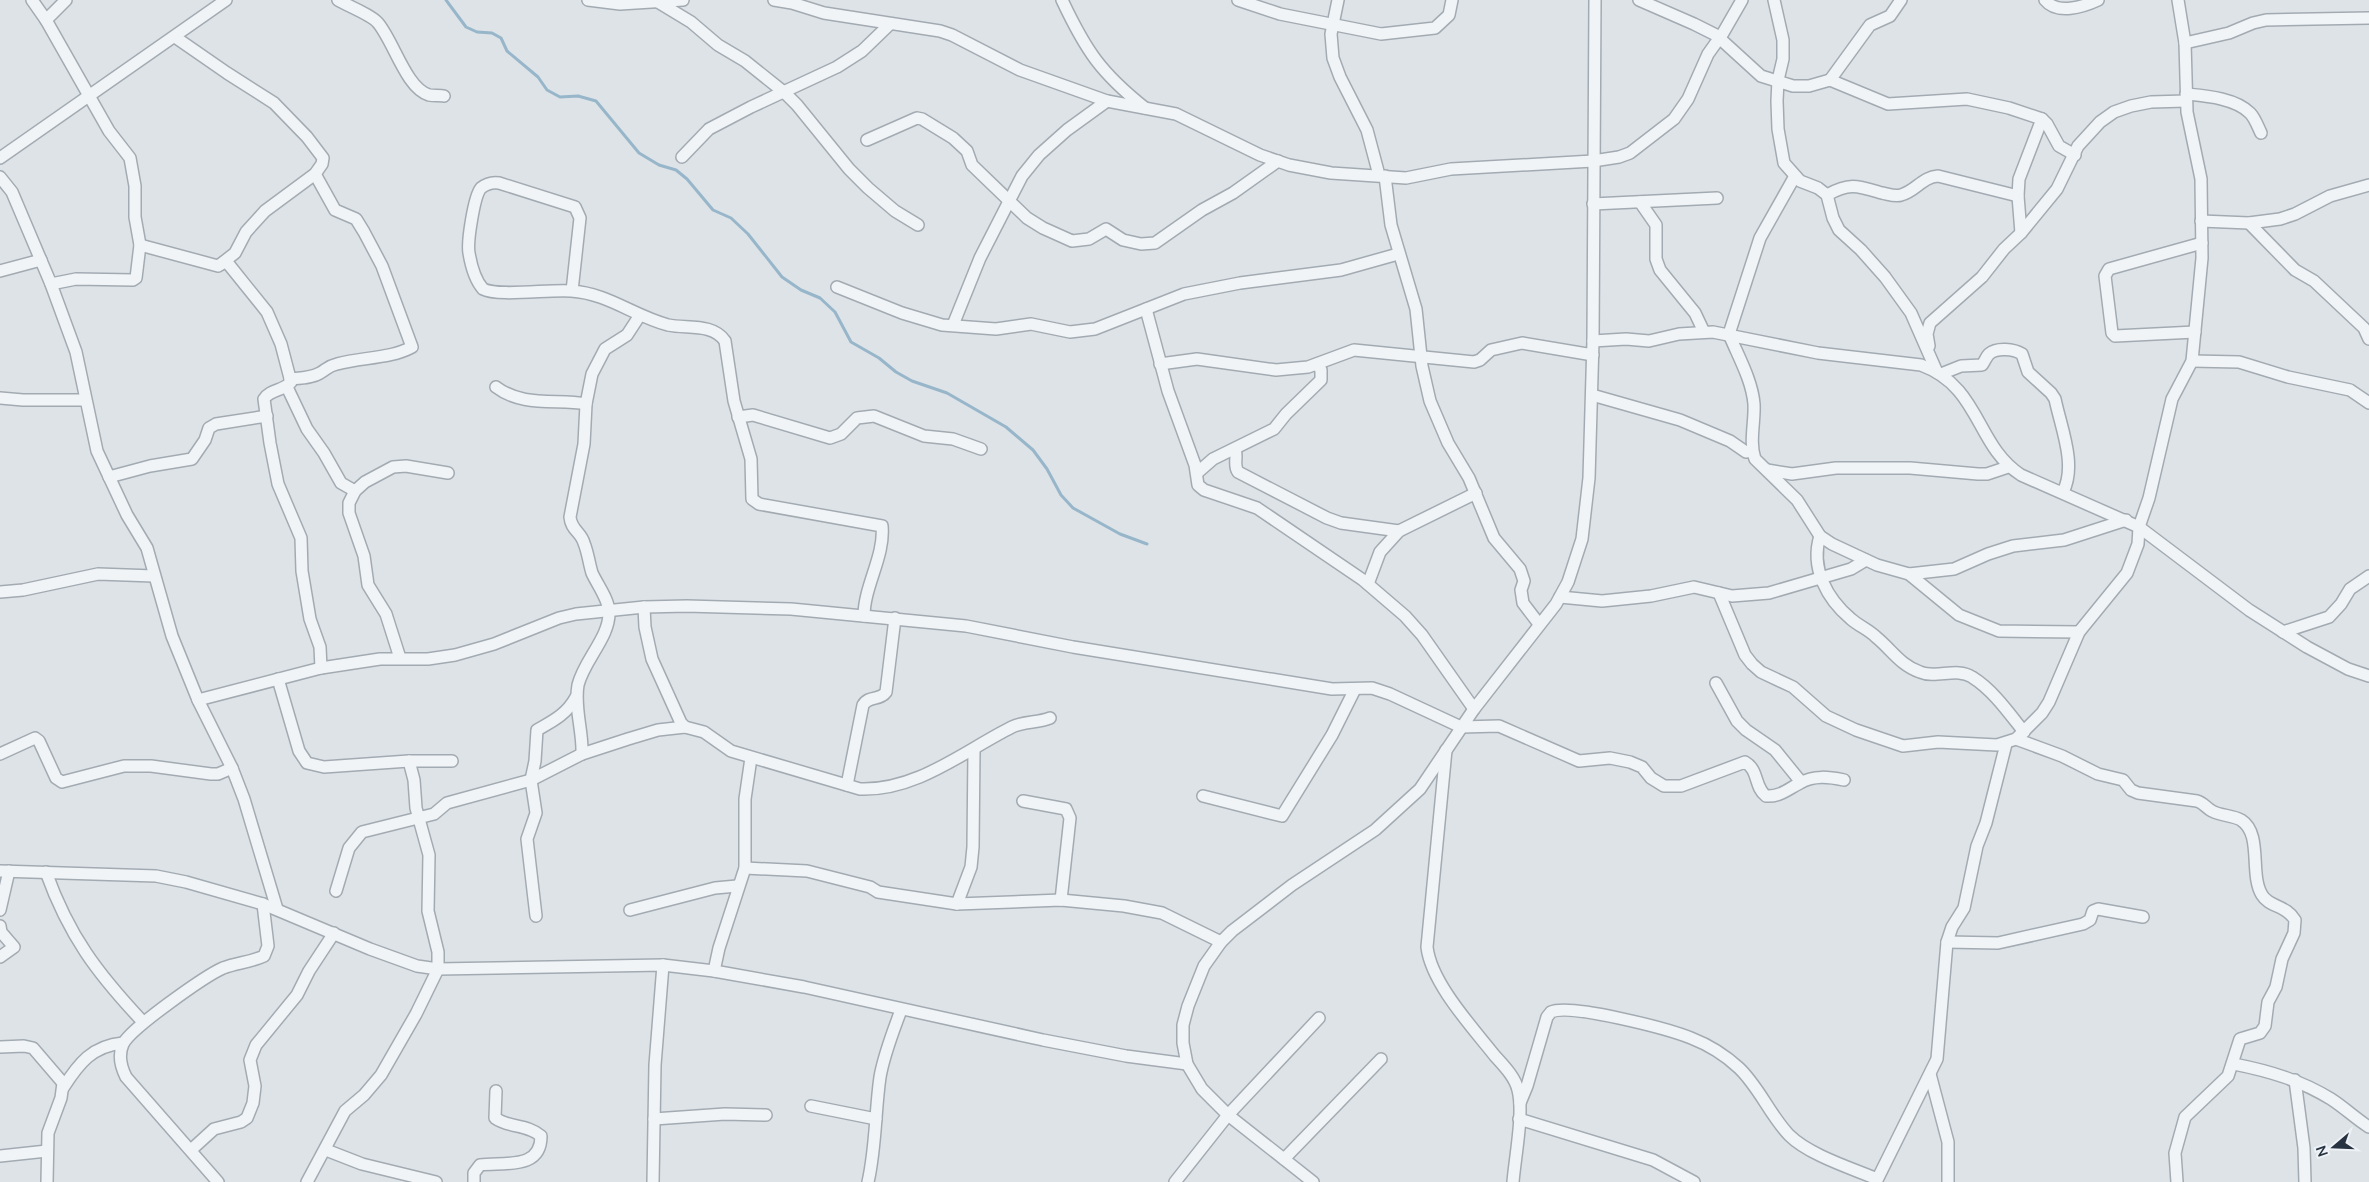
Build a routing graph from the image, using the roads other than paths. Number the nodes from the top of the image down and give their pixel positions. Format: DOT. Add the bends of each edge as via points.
graph roads {
  1 [pos="32,0"];
  2 [pos="66,0"];
  3 [pos="226,0"];
  4 [pos="338,0"];
  5 [pos="588,0"];
  6 [pos="683,0"];
  7 [pos="774,0"];
  8 [pos="1062,0"];
  9 [pos="1238,0"];
  10 [pos="1338,0"];
  11 [pos="1452,0"];
  12 [pos="1595,0"];
  13 [pos="1639,0"];
  14 [pos="1742,0"];
  15 [pos="1774,0"];
  16 [pos="1901,0"];
  17 [pos="2045,0"];
  18 [pos="2098,0"];
  19 [pos="2178,0"];
  20 [pos="796,1"];
  21 [pos="626,2"];
  22 [pos="658,2"];
  23 [pos="2369,18"];
  24 [pos="46,20"];
  25 [pos="890,24"];
  26 [pos="1332,24"];
  27 [pos="175,37"];
  28 [pos="1719,38"];
  29 [pos="2185,43"];
  30 [pos="1778,80"];
  31 [pos="1830,80"];
  32 [pos="785,93"];
  33 [pos="88,96"];
  34 [pos="444,96"];
  35 [pos="2186,98"];
  36 [pos="1107,102"];
  37 [pos="1147,109"];
  38 [pos="2042,119"];
  39 [pos="2261,133"];
  40 [pos="867,140"];
  41 [pos="2075,155"];
  42 [pos="682,157"];
  43 [pos="0,158"];
  44 [pos="1278,161"];
  45 [pos="1593,161"];
  46 [pos="315,174"];
  47 [pos="1382,176"];
  48 [pos="1795,176"];
  49 [pos="0,177"];
  50 [pos="2369,185"];
  51 [pos="1827,195"];
  52 [pos="2018,196"];
  53 [pos="1717,198"];
  54 [pos="1008,201"];
  55 [pos="1640,202"];
  56 [pos="1593,204"];
  57 [pos="2201,221"];
  58 [pos="2249,222"];
  59 [pos="918,225"];
  60 [pos="2020,233"];
  61 [pos="2202,243"];
  62 [pos="140,245"];
  63 [pos="1398,254"];
  64 [pos="41,260"];
  65 [pos="218,266"];
  66 [pos="0,271"];
  67 [pos="51,284"];
  68 [pos="837,287"];
  69 [pos="572,290"];
  70 [pos="1146,309"];
  71 [pos="640,315"];
  72 [pos="953,325"];
  73 [pos="1704,332"];
  74 [pos="2195,332"];
  75 [pos="1729,334"];
  76 [pos="2369,339"];
  77 [pos="1593,341"];
  78 [pos="1593,355"];
  79 [pos="1421,356"];
  80 [pos="2192,361"];
  81 [pos="1160,364"];
  82 [pos="1317,364"];
  83 [pos="1936,368"];
  84 [pos="289,383"];
  85 [pos="496,387"];
  86 [pos="1592,395"];
  87 [pos="0,398"];
  88 [pos="85,400"];
  89 [pos="2369,402"];
  90 [pos="586,404"];
  91 [pos="268,416"];
  92 [pos="738,417"];
  93 [pos="981,448"];
  94 [pos="1234,449"];
  95 [pos="1752,451"];
  96 [pos="2008,466"];
  97 [pos="1765,470"];
  98 [pos="448,473"];
  99 [pos="1197,473"];
  100 [pos="109,477"];
  101 [pos="355,491"];
  102 [pos="2063,492"];
  103 [pos="1476,493"];
  104 [pos="2126,520"];
  105 [pos="2139,527"];
  106 [pos="1399,531"];
  107 [pos="1820,536"];
  108 [pos="1866,560"];
  109 [pos="1909,574"];
  110 [pos="154,576"];
  111 [pos="2369,576"];
  112 [pos="1821,578"];
  113 [pos="1368,584"];
  114 [pos="0,592"];
  115 [pos="1719,593"];
  116 [pos="1560,597"];
  117 [pos="644,607"];
  118 [pos="609,611"];
  119 [pos="864,616"];
  120 [pos="896,618"];
  121 [pos="1539,624"];
  122 [pos="2079,632"];
  123 [pos="2283,632"];
  124 [pos="400,658"];
  125 [pos="321,668"];
  126 [pos="2369,676"];
  127 [pos="278,679"];
  128 [pos="1716,683"];
  129 [pos="1355,689"];
  130 [pos="576,697"];
  131 [pos="198,700"];
  132 [pos="1474,709"];
  133 [pos="1050,718"];
  134 [pos="685,727"];
  135 [pos="1461,727"];
  136 [pos="2015,738"];
  137 [pos="1446,748"];
  138 [pos="974,750"];
  139 [pos="0,754"];
  140 [pos="582,754"];
  141 [pos="751,758"];
  142 [pos="408,761"];
  143 [pos="452,761"];
  144 [pos="232,768"];
  145 [pos="530,780"];
  146 [pos="1844,780"];
  147 [pos="1801,782"];
  148 [pos="847,785"];
  149 [pos="1203,796"];
  150 [pos="1023,801"];
  151 [pos="419,818"];
  152 [pos="744,868"];
  153 [pos="4,871"];
  154 [pos="46,872"];
  155 [pos="737,886"];
  156 [pos="336,891"];
  157 [pos="1061,900"];
  158 [pos="263,904"];
  159 [pos="957,904"];
  160 [pos="277,908"];
  161 [pos="0,910"];
  162 [pos="630,910"];
  163 [pos="536,916"];
  164 [pos="2143,917"];
  165 [pos="0,926"];
  166 [pos="334,933"];
  167 [pos="1221,942"];
  168 [pos="1947,942"];
  169 [pos="0,957"];
  170 [pos="663,965"];
  171 [pos="438,969"];
  172 [pos="714,971"];
  173 [pos="901,1010"];
  174 [pos="1319,1018"];
  175 [pos="143,1022"];
  176 [pos="123,1043"];
  177 [pos="0,1046"];
  178 [pos="1381,1059"];
  179 [pos="1187,1064"];
  180 [pos="2234,1064"];
  181 [pos="1930,1074"];
  182 [pos="2295,1080"];
  183 [pos="63,1088"];
  184 [pos="496,1090"];
  185 [pos="1520,1103"];
  186 [pos="811,1106"];
  187 [pos="766,1115"];
  188 [pos="1228,1115"];
  189 [pos="654,1119"];
  190 [pos="876,1119"];
  191 [pos="1519,1119"];
  192 [pos="2369,1127"];
  193 [pos="191,1150"];
  194 [pos="326,1150"];
  195 [pos="47,1151"];
  196 [pos="0,1156"];
  197 [pos="1284,1159"];
  198 [pos="1877,1180"];
  199 [pos="47,1182"];
  200 [pos="218,1182"];
  201 [pos="307,1182"];
  202 [pos="436,1182"];
  203 [pos="474,1182"];
  204 [pos="652,1182"];
  205 [pos="868,1182"];
  206 [pos="1175,1182"];
  207 [pos="1312,1182"];
  208 [pos="1513,1182"];
  209 [pos="1694,1182"];
  210 [pos="1948,1182"];
  211 [pos="2177,1182"];
  212 [pos="2305,1182"];
  1 -- 24 [label="street"];
  2 -- 24 [label="street"];
  3 -- 27 [label="street"];
  4 -- 34 [label="street" via="376,21 390,39 406,74 418,88"];
  5 -- 21 [label="street"];
  6 -- 22 [label="street"];
  7 -- 20 [label="street"];
  8 -- 37 [label="street" via="1081,39 1101,68"];
  9 -- 26 [label="street" via="1280,14"];
  10 -- 26 [label="street"];
  11 -- 26 [label="street" via="1446,20 1435,28 1422,31 1381,34"];
  12 -- 45 [label="street"];
  13 -- 28 [label="street"];
  14 -- 28 [label="street"];
  15 -- 30 [label="street" via="1783,40"];
  16 -- 31 [label="street" via="1890,16 1870,25"];
  17 -- 18 [label="street" via="2053,8 2060,8"];
  19 -- 29 [label="street"];
  20 -- 25 [label="street" via="824,13"];
  21 -- 22 [label="street"];
  22 -- 32 [label="street" via="691,22"];
  23 -- 29 [label="street" via="2266,20"];
  24 -- 33 [label="street"];
  25 -- 32 [label="street" via="856,56"];
  25 -- 36 [label="street" via="952,35 1014,68"];
  26 -- 47 [label="street" via="1333,58 1367,130"];
  27 -- 33 [label="street"];
  27 -- 46 [label="street" via="274,103 321,153 322,164"];
  28 -- 30 [label="street" via="1757,72"];
  28 -- 45 [label="street" via="1708,54 1688,99 1674,119 1630,153"];
  29 -- 35 [label="street"];
  30 -- 31 [label="street" via="1793,86 1809,86"];
  30 -- 48 [label="street" via="1781,150 1785,166"];
  31 -- 38 [label="street" via="1888,104 1967,99"];
  32 -- 42 [label="street" via="709,129"];
  32 -- 59 [label="street" via="849,170 895,211"];
  33 -- 43 [label="street"];
  33 -- 62 [label="street" via="130,158"];
  35 -- 39 [label="street" via="2208,96 2244,108"];
  35 -- 41 [label="street" via="2151,102 2114,112 2078,146"];
  35 -- 57 [label="street" via="2200,167"];
  36 -- 37 [label="street"];
  36 -- 54 [label="street" via="1067,130 1030,165"];
  37 -- 44 [label="street" via="1176,114"];
  38 -- 41 [label="street" via="2059,146"];
  38 -- 52 [label="street" via="2023,165"];
  40 -- 54 [label="street" via="917,118 922,119 967,150 972,165"];
  41 -- 60 [label="street" via="2057,189"];
  44 -- 47 [label="street" via="1316,171"];
  44 -- 54 [label="street" via="1161,241 1149,244 1124,240 1106,229 1089,240 1067,240 1027,218"];
  45 -- 47 [label="street" via="1451,169 1406,178"];
  45 -- 56 [label="street"];
  46 -- 65 [label="street" via="265,211 246,232 235,253"];
  46 -- 84 [label="street" via="335,210 356,219 364,232 382,266 412,347 399,354 363,357 326,367 321,373"];
  47 -- 63 [label="street"];
  48 -- 51 [label="street"];
  48 -- 75 [label="street" via="1760,238"];
  49 -- 64 [label="street" via="12,192"];
  50 -- 58 [label="street" via="2330,196 2280,219"];
  51 -- 52 [label="street" via="1841,187 1854,185 1900,195 1925,179 1938,176"];
  51 -- 83 [label="street" via="1840,230 1885,277 1911,314"];
  52 -- 60 [label="street"];
  53 -- 55 [label="street"];
  54 -- 72 [label="street" via="964,292"];
  55 -- 56 [label="street"];
  55 -- 73 [label="street" via="1656,225 1656,259 1660,270 1695,313"];
  56 -- 77 [label="street"];
  57 -- 58 [label="street"];
  57 -- 61 [label="street"];
  58 -- 76 [label="street" via="2294,270 2314,281 2364,328"];
  60 -- 83 [label="street" via="1982,277 1930,323 1927,334"];
  61 -- 74 [label="street"];
  61 -- 74 [label="street" via="2109,269 2105,276 2115,336"];
  62 -- 65 [label="street"];
  62 -- 67 [label="street" via="136,278 133,280 76,279"];
  63 -- 70 [label="street" via="1341,270 1184,294"];
  63 -- 79 [label="street" via="1416,308"];
  64 -- 66 [label="street"];
  64 -- 67 [label="street"];
  65 -- 84 [label="street" via="226,261 260,300 281,344"];
  67 -- 88 [label="street" via="76,352"];
  68 -- 72 [label="street" via="902,313"];
  69 -- 69 [label="street" via="580,218 575,207 499,182 480,189 469,248 480,285 488,291"];
  69 -- 71 [label="street" via="602,296"];
  70 -- 72 [label="street" via="1082,331 1056,330 1031,324 996,329"];
  70 -- 81 [label="street"];
  71 -- 90 [label="street" via="627,335 600,356 592,374"];
  71 -- 92 [label="street" via="670,325 708,330 721,336 725,341"];
  73 -- 75 [label="street"];
  73 -- 77 [label="street" via="1649,341"];
  74 -- 80 [label="street"];
  75 -- 83 [label="street" via="1818,353"];
  75 -- 95 [label="street" via="1749,381 1754,404"];
  77 -- 78 [label="street"];
  78 -- 79 [label="street" via="1527,343 1491,350 1474,362"];
  78 -- 86 [label="street"];
  79 -- 82 [label="street" via="1354,350"];
  79 -- 103 [label="street" via="1430,401 1448,443"];
  80 -- 89 [label="street" via="2239,362 2288,377 2350,390"];
  80 -- 105 [label="street" via="2172,399"];
  81 -- 82 [label="street" via="1197,359 1276,370"];
  81 -- 99 [label="street"];
  82 -- 94 [label="street" via="1322,375 1320,380 1274,429"];
  83 -- 96 [label="street" via="1959,389"];
  83 -- 102 [label="street" via="1982,365 1988,355 2000,350 2022,354 2028,372 2055,399 2068,461 2069,481"];
  84 -- 91 [label="street" via="264,399"];
  84 -- 101 [label="street" via="307,429 341,483"];
  85 -- 90 [label="street" via="506,395 529,400"];
  86 -- 95 [label="street" via="1680,420 1746,452"];
  86 -- 116 [label="street" via="1589,478 1582,539"];
  87 -- 88 [label="street"];
  88 -- 100 [label="street" via="97,451"];
  90 -- 118 [label="street" via="586,430 571,524 584,542 592,573"];
  91 -- 100 [label="street" via="216,424 209,428 192,459"];
  91 -- 125 [label="street" via="278,484 301,538 302,571 310,618 320,647"];
  92 -- 93 [label="street" via="753,415 830,438 845,431 857,418 874,416 924,436 953,439"];
  92 -- 119 [label="street" via="751,459 750,494 755,503 882,526"];
  94 -- 99 [label="street" via="1213,459"];
  94 -- 106 [label="street" via="1238,472 1327,518"];
  95 -- 97 [label="street"];
  96 -- 97 [label="street" via="1987,474 1910,468 1836,468 1792,474"];
  96 -- 102 [label="street" via="2021,475"];
  97 -- 107 [label="street" via="1797,500"];
  98 -- 101 [label="street" via="393,467 381,471"];
  99 -- 113 [label="street" via="1198,485 1204,490 1257,508"];
  100 -- 110 [label="street" via="147,548"];
  101 -- 124 [label="street" via="349,503 349,513 364,556 368,585 386,614"];
  102 -- 104 [label="street"];
  103 -- 106 [label="street"];
  103 -- 121 [label="street" via="1494,538 1523,575 1523,603"];
  104 -- 105 [label="street"];
  104 -- 109 [label="street" via="2064,540 2004,549 1954,569"];
  105 -- 122 [label="street" via="2138,544 2127,573"];
  105 -- 123 [label="street"];
  106 -- 113 [label="street" via="1380,552"];
  107 -- 108 [label="street"];
  107 -- 112 [label="street" via="1816,548"];
  108 -- 109 [label="street"];
  108 -- 112 [label="street" via="1851,569"];
  109 -- 122 [label="street" via="1959,615 1999,631"];
  110 -- 114 [label="street" via="98,574"];
  110 -- 131 [label="street" via="172,636"];
  111 -- 123 [label="street" via="2350,589 2329,616"];
  112 -- 115 [label="street" via="1769,593 1747,596"];
  112 -- 136 [label="street" via="1837,606 1876,636 1907,667 1923,674 1959,673 1973,677 1998,700"];
  113 -- 132 [label="street" via="1422,635"];
  115 -- 116 [label="street" via="1694,587 1602,601"];
  115 -- 136 [label="street" via="1745,655 1752,664 1793,687 1836,722 1903,746 1938,742 1967,745"];
  116 -- 121 [label="street"];
  117 -- 118 [label="street"];
  117 -- 119 [label="street" via="791,609"];
  117 -- 134 [label="street" via="652,660"];
  118 -- 124 [label="street" via="559,618 494,644 455,655 428,659"];
  118 -- 130 [label="street" via="605,634 590,656"];
  119 -- 120 [label="street"];
  120 -- 129 [label="street" via="966,626 1073,647 1332,689"];
  120 -- 148 [label="street" via="886,692 863,705"];
  121 -- 132 [label="street"];
  122 -- 136 [label="street" via="2049,702"];
  123 -- 126 [label="street" via="2348,669"];
  124 -- 125 [label="street"];
  125 -- 127 [label="street"];
  127 -- 131 [label="street"];
  127 -- 142 [label="street" via="299,751 307,763 324,767"];
  128 -- 147 [label="street" via="1736,721 1775,750"];
  129 -- 135 [label="street" via="1372,688 1390,694"];
  129 -- 149 [label="street" via="1332,735 1282,816"];
  130 -- 140 [label="street" via="583,738"];
  130 -- 145 [label="street" via="571,708 561,717 537,730"];
  131 -- 144 [label="street"];
  132 -- 135 [label="street"];
  133 -- 138 [label="street" via="1014,726"];
  134 -- 140 [label="street" via="658,730"];
  134 -- 141 [label="street" via="704,732 731,752"];
  135 -- 137 [label="street"];
  135 -- 147 [label="street" via="1499,726 1579,761 1610,758 1630,762 1664,786 1681,786 1745,762 1766,796 1780,794"];
  136 -- 168 [label="street" via="1977,846 1964,908 1952,926"];
  136 -- 180 [label="street" via="2062,756 2092,772 2123,780 2138,793 2203,803 2211,811 2231,816 2246,825 2253,839 2254,867 2260,892 2266,901 2287,910 2296,926 2268,1002 2265,1026 2260,1033 2240,1039"];
  137 -- 167 [label="street" via="1420,789 1391,817 1292,885"];
  137 -- 185 [label="street" via="1427,940 1428,959 1462,1014 1516,1082"];
  138 -- 148 [label="street" via="898,785 873,789"];
  138 -- 159 [label="street" via="971,867"];
  139 -- 144 [label="street" via="35,738 56,778 62,782 124,766 211,774"];
  140 -- 145 [label="street"];
  141 -- 148 [label="street"];
  141 -- 152 [label="street" via="745,799"];
  142 -- 143 [label="street"];
  142 -- 151 [label="street"];
  144 -- 160 [label="street"];
  145 -- 151 [label="street" via="446,804 438,813"];
  145 -- 163 [label="street" via="536,813 527,838"];
  146 -- 147 [label="street" via="1816,777"];
  150 -- 157 [label="street" via="1066,809 1070,818"];
  151 -- 156 [label="street" via="362,832 349,848"];
  151 -- 171 [label="street" via="429,855 428,911 437,946"];
  152 -- 155 [label="street"];
  152 -- 159 [label="street" via="807,871 870,887 878,892"];
  153 -- 154 [label="street"];
  153 -- 161 [label="street"];
  154 -- 158 [label="street" via="156,876"];
  154 -- 175 [label="street" via="80,947"];
  155 -- 162 [label="street" via="714,888"];
  155 -- 172 [label="street"];
  157 -- 159 [label="street"];
  157 -- 167 [label="street" via="1162,913"];
  158 -- 160 [label="street"];
  158 -- 175 [label="street" via="268,946 264,956 212,974"];
  160 -- 166 [label="street"];
  164 -- 168 [label="street" via="2098,909 2083,924 2005,941"];
  165 -- 169 [label="street" via="14,947"];
  166 -- 171 [label="street" via="417,966"];
  166 -- 193 [label="street" via="297,995 256,1045 250,1060 255,1086 253,1103 247,1118 214,1129"];
  167 -- 179 [label="street" via="1200,973 1188,1006 1183,1043"];
  168 -- 181 [label="street" via="1940,1038"];
  170 -- 171 [label="street"];
  170 -- 172 [label="street"];
  170 -- 189 [label="street"];
  171 -- 194 [label="street" via="381,1075 345,1111"];
  172 -- 173 [label="street" via="804,987"];
  173 -- 179 [label="street" via="1126,1056"];
  173 -- 190 [label="street" via="884,1060"];
  174 -- 188 [label="street"];
  175 -- 176 [label="street"];
  176 -- 183 [label="street" via="106,1044 92,1053"];
  176 -- 193 [label="street" via="120,1060 126,1077"];
  177 -- 183 [label="street" via="32,1048 61,1079"];
  178 -- 197 [label="street"];
  179 -- 188 [label="street" via="1202,1089"];
  180 -- 182 [label="street"];
  180 -- 211 [label="street" via="2223,1082 2184,1118 2175,1153"];
  181 -- 198 [label="street"];
  181 -- 210 [label="street" via="1948,1142"];
  182 -- 192 [label="street" via="2331,1099"];
  182 -- 212 [label="street"];
  183 -- 195 [label="street" via="50,1124"];
  184 -- 203 [label="street" via="495,1118 503,1124 535,1131 541,1136 541,1146 534,1157 521,1162 480,1165 474,1173"];
  185 -- 191 [label="street"];
  185 -- 198 [label="street" via="1551,1012 1568,1009 1621,1020 1691,1038 1719,1051 1740,1070 1789,1135 1804,1146"];
  186 -- 190 [label="street"];
  187 -- 189 [label="street"];
  188 -- 197 [label="street"];
  188 -- 206 [label="street"];
  189 -- 204 [label="street"];
  190 -- 205 [label="street" via="874,1155"];
  191 -- 208 [label="street"];
  191 -- 209 [label="street" via="1653,1160"];
  193 -- 200 [label="street"];
  194 -- 201 [label="street"];
  194 -- 202 [label="street" via="362,1164"];
  195 -- 196 [label="street"];
  195 -- 199 [label="street"];
  197 -- 207 [label="street"];
}
